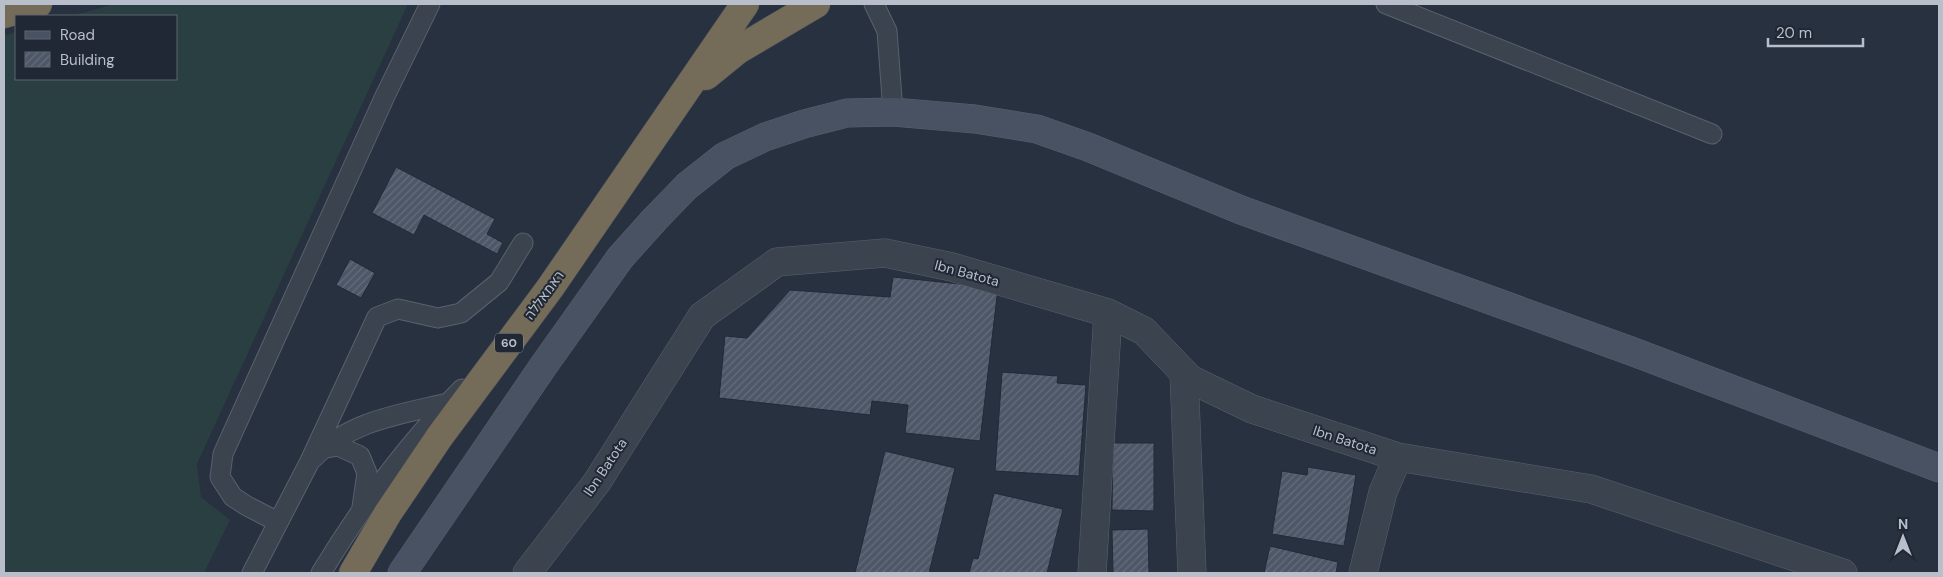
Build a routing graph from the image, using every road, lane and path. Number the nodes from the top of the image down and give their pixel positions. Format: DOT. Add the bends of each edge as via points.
graph roads {
  1 [pos="38,4"];
  2 [pos="430,4"];
  3 [pos="745,4"];
  4 [pos="816,4"];
  5 [pos="874,4"];
  6 [pos="1386,4"];
  7 [pos="4,14"];
  8 [pos="727,16"];
  9 [pos="893,112"];
  10 [pos="668,115"];
  11 [pos="1712,134"];
  12 [pos="523,243"];
  13 [pos="1108,314"];
  14 [pos="498,356"];
  15 [pos="1184,374"];
  16 [pos="448,403"];
  17 [pos="316,455"];
  18 [pos="1398,457"];
  19 [pos="1939,468"];
  20 [pos="362,510"];
  21 [pos="278,522"];
  22 [pos="252,573"];
  23 [pos="321,573"];
  24 [pos="353,573"];
  25 [pos="402,573"];
  26 [pos="526,573"];
  27 [pos="1092,573"];
  28 [pos="1192,573"];
  29 [pos="1363,573"];
  30 [pos="1843,573"];
  1 -- 7 [label="highway"];
  2 -- 21 [label="lane" via="223,454 220,477 233,497"];
  3 -- 8 [label="highway, ראמאללה / 60"];
  4 -- 10 [label="highway, ראמאללה / 60" via="738,50 710,72"];
  5 -- 9 [label="lane" via="887,31"];
  6 -- 11 [label="lane"];
  8 -- 10 [label="highway, ראמאללה / 60"];
  9 -- 19 [label="street" via="975,118 1037,129 1241,210 1631,351"];
  9 -- 25 [label="street" via="847,113 765,138 726,156 687,186 620,258"];
  10 -- 14 [label="highway, ראמאללה / 60" via="550,288"];
  12 -- 17 [label="lane" via="500,282 461,314 438,318 398,309 377,317"];
  13 -- 15 [label="street, Ibn Batota" via="1144,331"];
  13 -- 26 [label="street, Ibn Batota" via="952,267 885,252 777,262 702,316 597,482"];
  13 -- 27 [label="street"];
  14 -- 16 [label="lane"];
  14 -- 24 [label="highway, ראמאללה / 60" via="388,513"];
  15 -- 18 [label="street, Ibn Batota" via="1252,409"];
  15 -- 28 [label="street"];
  16 -- 17 [label="lane" via="378,419 346,432"];
  16 -- 20 [label="lane" via="394,465"];
  17 -- 20 [label="lane" via="338,446 360,456 367,473"];
  17 -- 21 [label="lane"];
  18 -- 29 [label="street" via="1383,492"];
  18 -- 30 [label="street, Ibn Batota" via="1591,490"];
  20 -- 23 [label="lane"];
  21 -- 22 [label="lane"];
}
